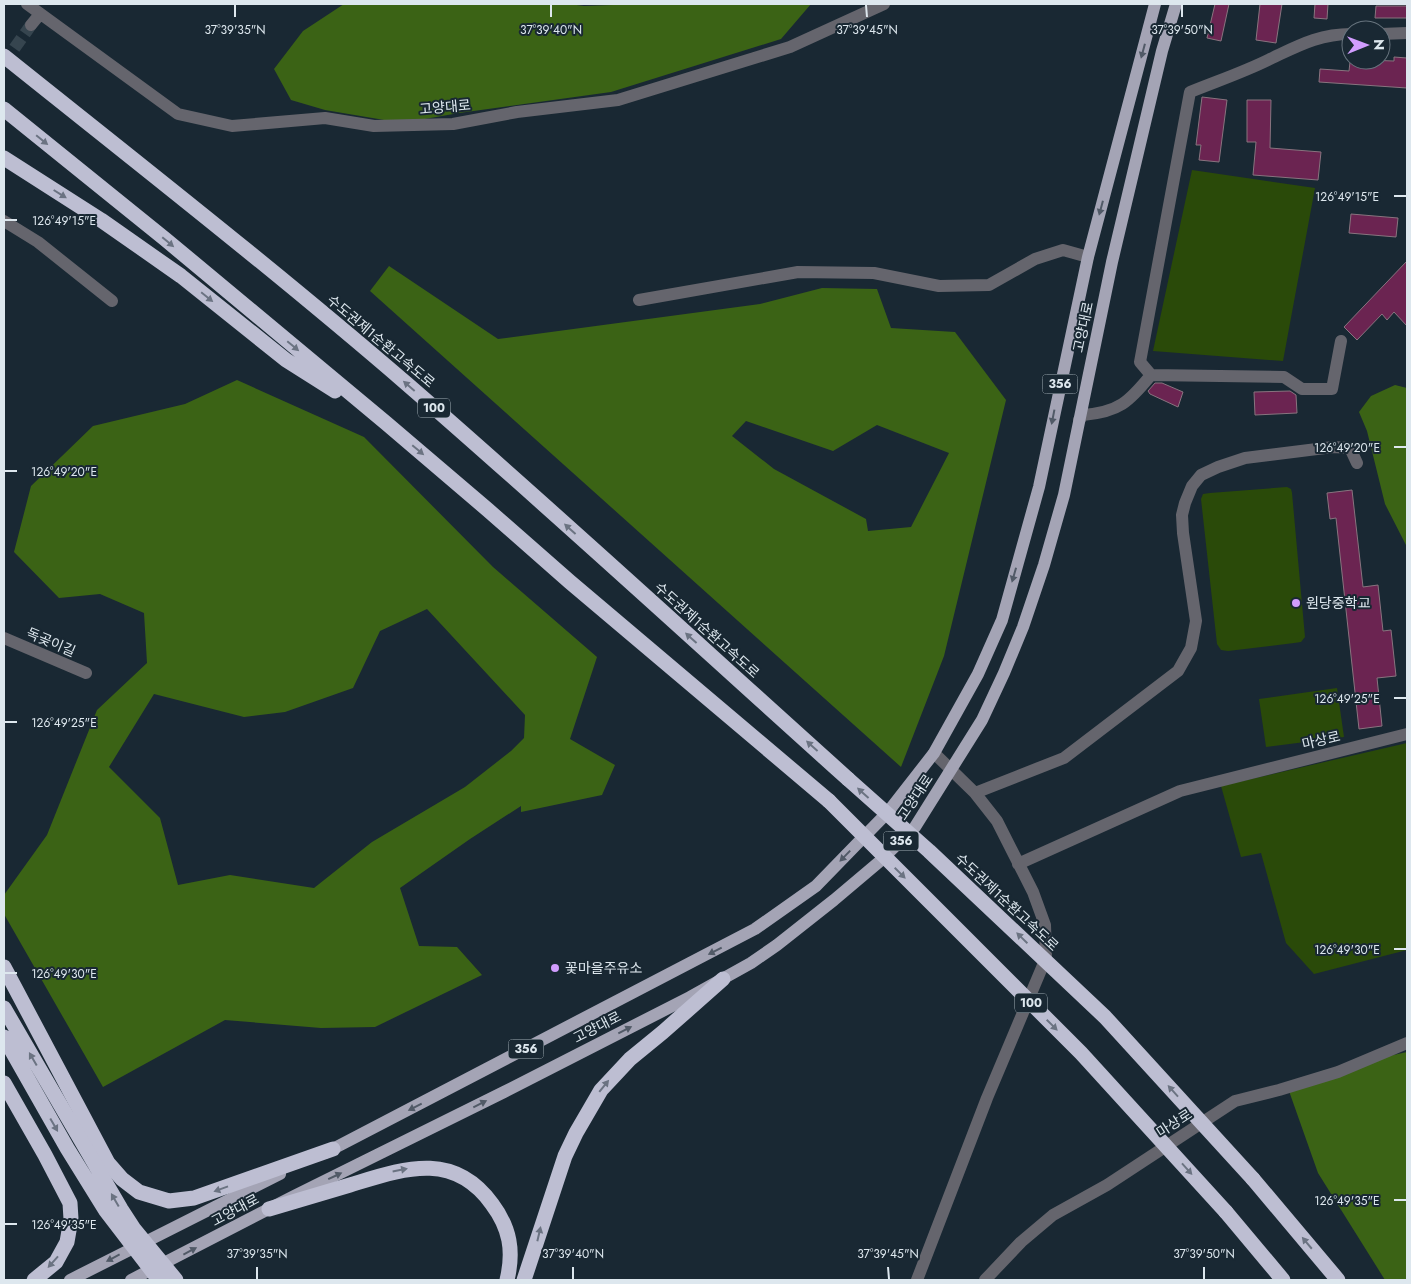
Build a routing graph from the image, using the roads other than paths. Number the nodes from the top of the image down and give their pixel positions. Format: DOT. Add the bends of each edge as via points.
graph roads {
  1 [pos="27,4"];
  2 [pos="884,4"];
  3 [pos="1155,4"];
  4 [pos="1176,4"];
  5 [pos="40,14"];
  6 [pos="31,25"];
  7 [pos="1391,34"];
  8 [pos="1407,34"];
  9 [pos="1341,35"];
  10 [pos="4,56"];
  11 [pos="4,109"];
  12 [pos="4,158"];
  13 [pos="4,221"];
  14 [pos="1088,256"];
  15 [pos="639,300"];
  16 [pos="112,301"];
  17 [pos="1341,341"];
  18 [pos="1151,374"];
  19 [pos="1079,420"];
  20 [pos="386,424"];
  21 [pos="1356,463"];
  22 [pos="4,638"];
  23 [pos="86,673"];
  24 [pos="1407,734"];
  25 [pos="934,753"];
  26 [pos="951,770"];
  27 [pos="975,794"];
  28 [pos="1018,864"];
  29 [pos="4,967"];
  30 [pos="723,979"];
  31 [pos="4,1008"];
  32 [pos="4,1037"];
  33 [pos="1407,1043"];
  34 [pos="4,1083"];
  35 [pos="333,1149"];
  36 [pos="269,1209"];
  37 [pos="34,1280"];
  38 [pos="70,1280"];
  39 [pos="131,1280"];
  40 [pos="159,1280"];
  41 [pos="176,1280"];
  42 [pos="507,1280"];
  43 [pos="524,1280"];
  44 [pos="917,1280"];
  45 [pos="985,1280"];
  46 [pos="1283,1280"];
  47 [pos="1338,1280"];
  1 -- 5 [label="street, 고양대로"];
  2 -- 5 [label="street, 고양대로" via="790,47 618,100 517,112 453,124 374,126 324,118 232,126 178,114"];
  3 -- 14 [label="main road, 고양대로 / 356, one-way"];
  4 -- 19 [label="main road, 고양대로 / 356" via="1112,262"];
  5 -- 6 [label="street"];
  7 -- 8 [label="street"];
  9 -- 18 [label="street" via="1295,46 1270,60 1190,92 1140,362"];
  47 -- 10 [label="highway, 수도권제1순환고속도로 / 100, one-way, bridge" via="1253,1179 1105,1017 956,876 405,383 258,259"];
  11 -- 20 [label="highway, 100, one-way"];
  12 -- 20 [label="highway, one-way" via="102,220 181,276 286,360"];
  13 -- 16 [label="street" via="38,242"];
  14 -- 15 [label="street" via="1063,250 1035,259 989,285 939,286 874,273 798,272"];
  14 -- 25 [label="main road, 고양대로 / 356, one-way" via="1039,487 1002,620 978,674"];
  17 -- 18 [label="street" via="1332,389 1302,389 1284,377"];
  18 -- 19 [label="street" via="1134,396 1122,404 1109,411 1083,415"];
  19 -- 26 [label="main road, 고양대로 / 356" via="1064,495 1023,627 982,720"];
  20 -- 46 [label="highway, 100, one-way, bridge" via="829,801 1081,1053 1226,1212"];
  21 -- 27 [label="street" via="1350,448 1333,447 1245,458 1202,475 1192,486 1182,515 1196,621 1191,648 1178,671 1064,758"];
  22 -- 23 [label="street, 독곶이길"];
  24 -- 28 [label="street, 마상로" via="1180,791"];
  25 -- 26 [label="street"];
  25 -- 35 [label="main road, 고양대로 / 356, one-way" via="888,812 816,886 755,929"];
  26 -- 27 [label="street"];
  26 -- 30 [label="main road, 고양대로 / 356" via="915,827 880,862 777,946"];
  27 -- 28 [label="street" via="996,822"];
  28 -- 44 [label="street" via="1034,892 1045,925 1046,958 987,1098"];
  35 -- 29 [label="highway, one-way" via="194,1198 169,1201 139,1192 108,1163"];
  36 -- 30 [label="main road, 고양대로 / 356, one-way"];
  43 -- 30 [label="highway, one-way" via="565,1156 601,1090 630,1059"];
  41 -- 31 [label="highway, one-way, bridge" via="121,1209"];
  32 -- 40 [label="highway, one-way, bridge" via="106,1211"];
  33 -- 45 [label="street, 마상로" via="1338,1072 1235,1101 1107,1185 1053,1215 1021,1242"];
  34 -- 37 [label="highway, one-way" via="70,1203 67,1242 56,1262"];
  35 -- 38 [label="main road, 고양대로 / 356, one-way"];
  39 -- 36 [label="main road, 고양대로 / 356, one-way"];
  36 -- 42 [label="highway, one-way" via="378,1175 416,1167 439,1169 472,1183 502,1217 511,1250"];
}
